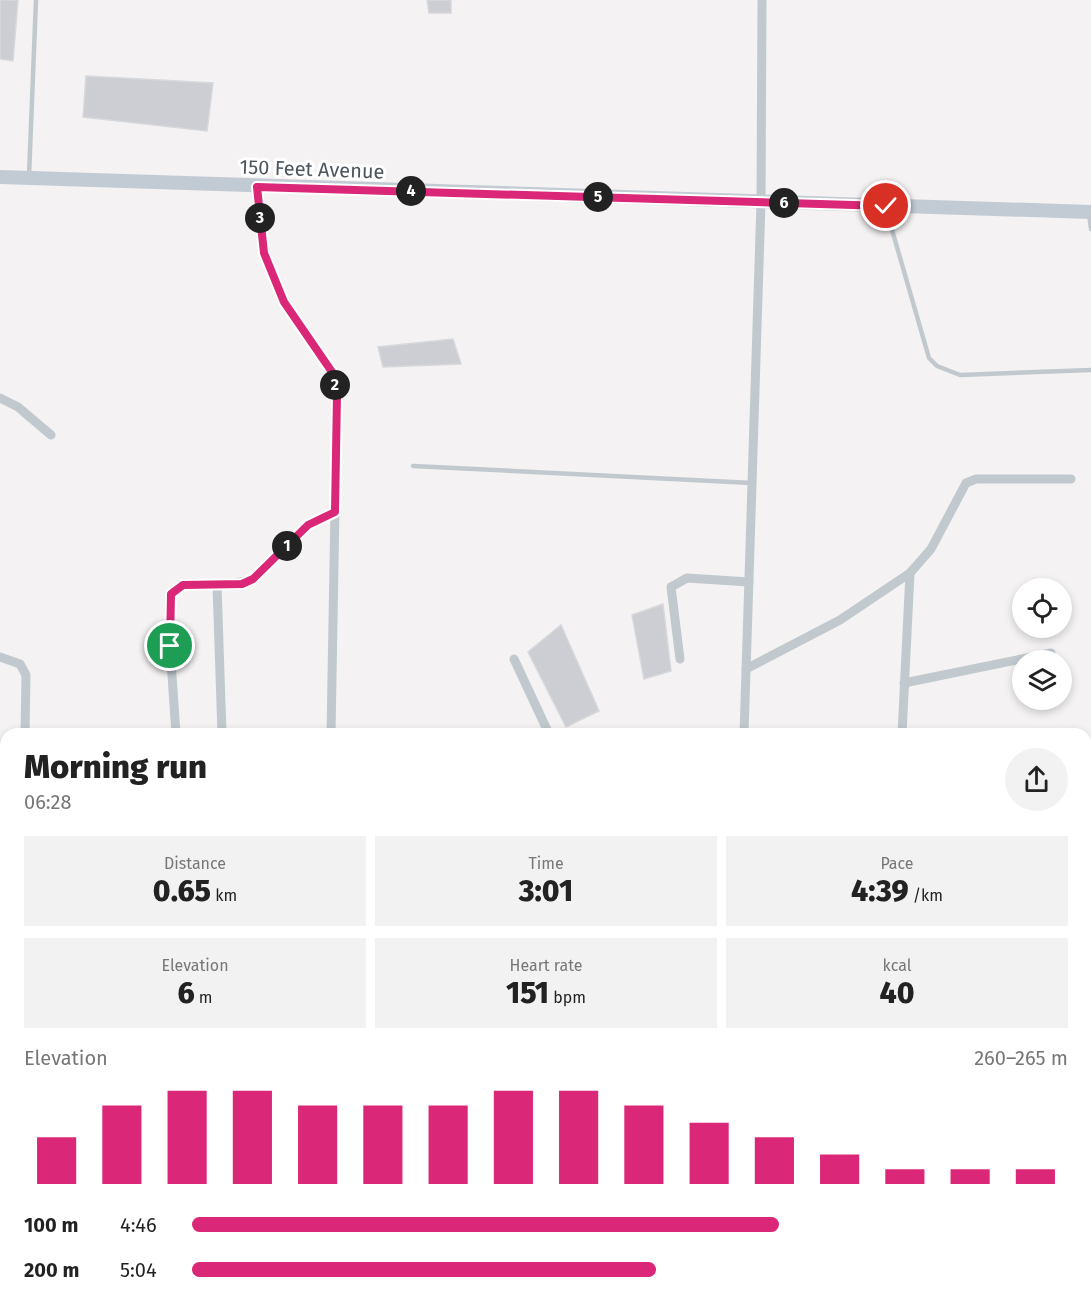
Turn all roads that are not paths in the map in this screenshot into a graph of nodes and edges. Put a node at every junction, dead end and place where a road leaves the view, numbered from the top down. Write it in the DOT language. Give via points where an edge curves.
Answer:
graph roads {
  1 [pos="36,0"];
  2 [pos="762,0"];
  3 [pos="0,177"];
  4 [pos="29,179"];
  5 [pos="257,187"];
  6 [pos="761,202"];
  7 [pos="886,206"];
  8 [pos="1090,212"];
  9 [pos="1091,229"];
  10 [pos="1091,370"];
  11 [pos="0,398"];
  12 [pos="51,435"];
  13 [pos="413,466"];
  14 [pos="1071,479"];
  15 [pos="752,483"];
  16 [pos="335,512"];
  17 [pos="910,573"];
  18 [pos="749,582"];
  19 [pos="217,585"];
  20 [pos="0,657"];
  21 [pos="514,659"];
  22 [pos="680,659"];
  23 [pos="1012,660"];
  24 [pos="746,669"];
  25 [pos="904,683"];
  26 [pos="25,728"];
  27 [pos="176,728"];
  28 [pos="222,728"];
  29 [pos="331,728"];
  30 [pos="546,728"];
  31 [pos="744,728"];
  32 [pos="902,728"];
  1 -- 4 [label="lane"];
  2 -- 6 [label="street"];
  3 -- 4 [label="street, 150 Feet Avenue"];
  4 -- 5 [label="street, 150 Feet Avenue"];
  5 -- 6 [label="street, 150 Feet Avenue"];
  5 -- 16 [label="street" via="264,253 280,292 332,372 337,395"];
  6 -- 7 [label="street, 150 Feet Avenue"];
  6 -- 15 [label="street"];
  7 -- 8 [label="street, 150 Feet Avenue"];
  7 -- 10 [label="lane" via="929,358 937,366 960,375"];
  8 -- 9 [label="lane"];
  11 -- 12 [label="street" via="18,407"];
  13 -- 15 [label="lane"];
  14 -- 17 [label="street" via="976,479 966,483 931,549"];
  15 -- 18 [label="street"];
  16 -- 19 [label="street" via="308,525 253,579 242,584"];
  16 -- 29 [label="street"];
  17 -- 24 [label="street" via="840,620"];
  17 -- 25 [label="street"];
  18 -- 22 [label="street" via="687,578 671,587"];
  18 -- 24 [label="street"];
  19 -- 27 [label="street" via="183,585 171,594"];
  19 -- 28 [label="street"];
  20 -- 26 [label="street" via="20,664 26,675"];
  21 -- 30 [label="street"];
  23 -- 25 [label="street"];
  24 -- 31 [label="street"];
  25 -- 32 [label="street"];
}
